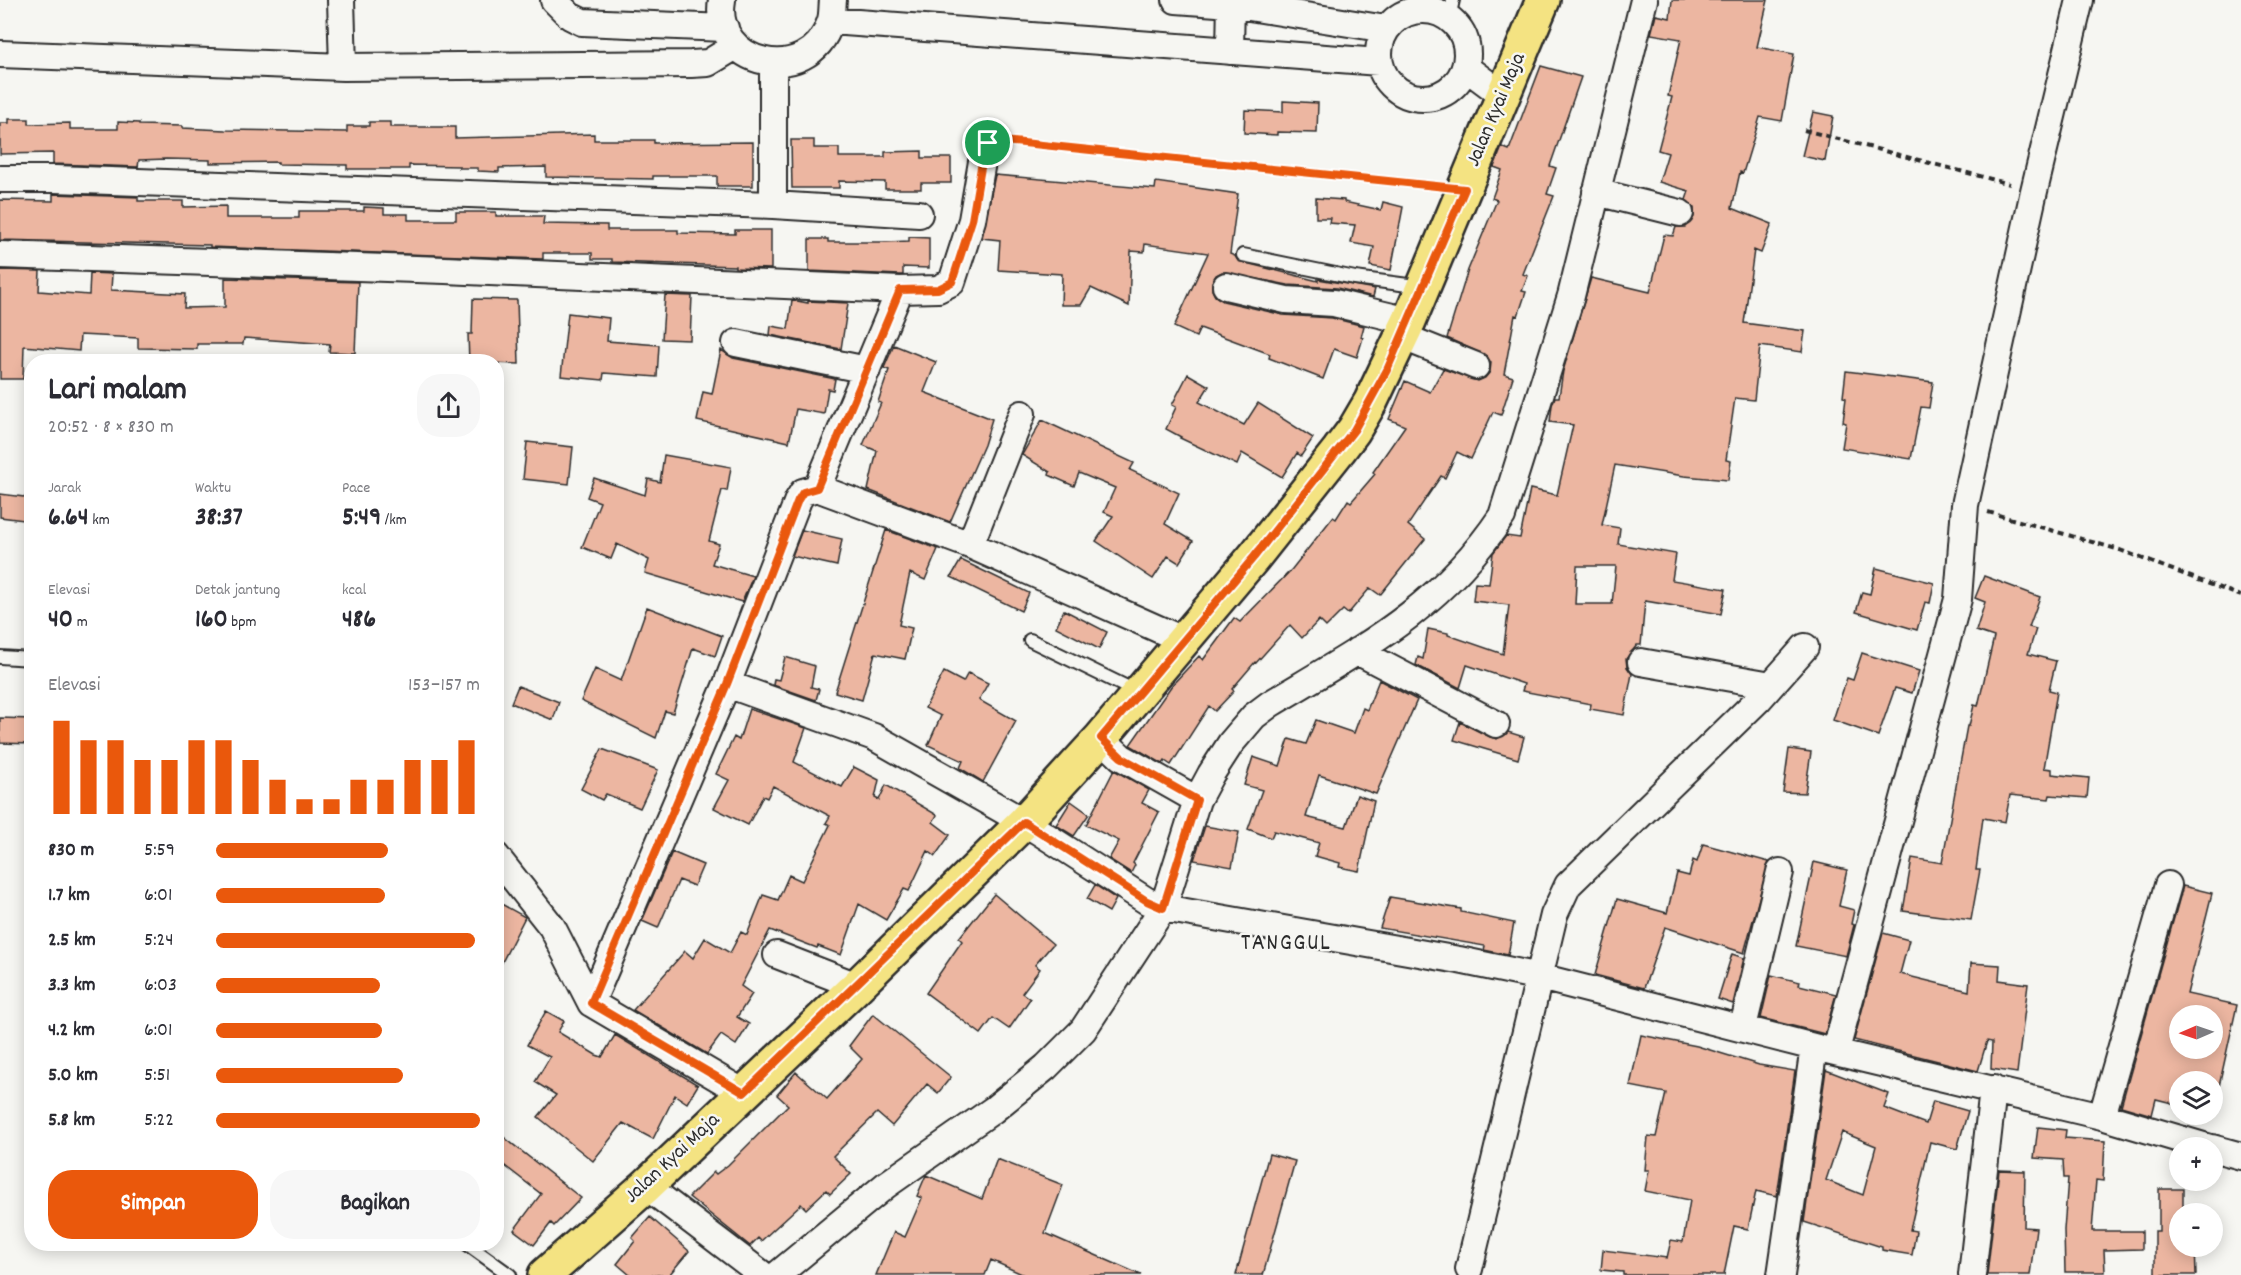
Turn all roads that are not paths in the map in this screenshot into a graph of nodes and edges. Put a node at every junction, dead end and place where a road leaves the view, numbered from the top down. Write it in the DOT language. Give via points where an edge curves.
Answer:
graph roads {
  1 [pos="341,0"];
  2 [pos="554,0"];
  3 [pos="722,0"];
  4 [pos="1176,0"];
  5 [pos="1543,0"];
  6 [pos="1644,0"];
  7 [pos="2080,0"];
  8 [pos="1231,2"];
  9 [pos="1451,9"];
  10 [pos="832,11"];
  11 [pos="1386,29"];
  12 [pos="731,37"];
  13 [pos="1230,51"];
  14 [pos="0,54"];
  15 [pos="1379,62"];
  16 [pos="773,63"];
  17 [pos="343,67"];
  18 [pos="1465,67"];
  19 [pos="1504,96"];
  20 [pos="984,150"];
  21 [pos="0,179"];
  22 [pos="1596,192"];
  23 [pos="773,205"];
  24 [pos="1680,213"];
  25 [pos="919,214"];
  26 [pos="0,255"];
  27 [pos="1243,255"];
  28 [pos="1226,286"];
  29 [pos="1424,288"];
  30 [pos="900,290"];
  31 [pos="1405,329"];
  32 [pos="736,343"];
  33 [pos="1476,366"];
  34 [pos="867,370"];
  35 [pos="1022,414"];
  36 [pos="817,488"];
  37 [pos="970,545"];
  38 [pos="1030,640"];
  39 [pos="1183,640"];
  40 [pos="1805,647"];
  41 [pos="1357,651"];
  42 [pos="0,657"];
  43 [pos="24,658"];
  44 [pos="1641,662"];
  45 [pos="727,684"];
  46 [pos="1771,686"];
  47 [pos="1138,692"];
  48 [pos="1496,724"];
  49 [pos="1101,738"];
  50 [pos="1185,794"];
  51 [pos="1024,822"];
  52 [pos="504,866"];
  53 [pos="1780,872"];
  54 [pos="2168,885"];
  55 [pos="1146,899"];
  56 [pos="777,955"];
  57 [pos="1540,977"];
  58 [pos="857,986"];
  59 [pos="591,1003"];
  60 [pos="1743,1027"];
  61 [pos="1825,1049"];
  62 [pos="1993,1089"];
  63 [pos="744,1093"];
  64 [pos="2102,1116"];
  65 [pos="2174,1137"];
  66 [pos="2223,1151"];
  67 [pos="2241,1156"];
  68 [pos="646,1186"];
  69 [pos="477,1251"];
  70 [pos="1468,1269"];
  71 [pos="759,1270"];
  72 [pos="510,1275"];
  73 [pos="544,1275"];
  74 [pos="1781,1275"];
  75 [pos="1972,1275"];
  1 -- 17 [label="street"];
  2 -- 12 [label="street" via="582,22"];
  3 -- 12 [label="street" via="720,8"];
  4 -- 8 [label="street"];
  5 -- 19 [label="main road, Jalan Kyai Maja"];
  6 -- 22 [label="street"];
  7 -- 61 [label="street" via="1965,505 1958,598"];
  8 -- 11 [label="street"];
  8 -- 13 [label="street"];
  9 -- 11 [label="street" via="1416,10 1399,16"];
  9 -- 18 [label="street" via="1465,40"];
  10 -- 13 [label="street"];
  10 -- 16 [label="street" via="823,39 810,53 793,61"];
  11 -- 15 [label="street"];
  12 -- 16 [label="street" via="753,58"];
  12 -- 17 [label="street" via="718,59 708,63"];
  13 -- 15 [label="street"];
  14 -- 17 [label="street"];
  15 -- 18 [label="street" via="1397,90 1412,98 1429,99 1458,82"];
  16 -- 23 [label="street"];
  18 -- 19 [label="street"];
  19 -- 29 [label="main road, Jalan Kyai Maja"];
  20 -- 30 [label="street" via="972,220 952,282 938,289"];
  21 -- 23 [label="street"];
  22 -- 24 [label="street"];
  22 -- 41 [label="street" via="1571,296 1502,516 1451,580 1424,605"];
  23 -- 25 [label="street"];
  26 -- 30 [label="street"];
  27 -- 29 [label="lane"];
  28 -- 31 [label="street" via="1286,300 1334,303"];
  29 -- 31 [label="main road, Jalan Kyai Maja"];
  30 -- 34 [label="street"];
  31 -- 33 [label="street"];
  31 -- 39 [label="main road, Jalan Kyai Maja" via="1354,430"];
  32 -- 34 [label="street"];
  34 -- 36 [label="street"];
  35 -- 37 [label="street"];
  36 -- 37 [label="street"];
  36 -- 45 [label="street" via="803,492 798,500"];
  37 -- 39 [label="street"];
  38 -- 47 [label="lane"];
  39 -- 47 [label="main road, Jalan Kyai Maja"];
  40 -- 46 [label="street"];
  41 -- 48 [label="street"];
  41 -- 50 [label="street" via="1254,716"];
  42 -- 43 [label="lane"];
  44 -- 46 [label="street"];
  45 -- 51 [label="street" via="874,737"];
  45 -- 59 [label="street"];
  46 -- 57 [label="street" via="1568,885 1554,915"];
  47 -- 49 [label="main road, Jalan Kyai Maja"];
  49 -- 50 [label="street" via="1121,757"];
  49 -- 51 [label="main road, Jalan Kyai Maja"];
  50 -- 55 [label="street"];
  51 -- 55 [label="street"];
  51 -- 58 [label="main road, Jalan Kyai Maja"];
  52 -- 59 [label="street" via="552,927"];
  53 -- 60 [label="street"];
  54 -- 64 [label="street"];
  55 -- 57 [label="street"];
  55 -- 71 [label="street" via="1083,1030 1047,1067 993,1110"];
  56 -- 58 [label="street"];
  57 -- 60 [label="street"];
  57 -- 70 [label="street"];
  58 -- 63 [label="main road, Jalan Kyai Maja"];
  59 -- 63 [label="street"];
  60 -- 61 [label="street"];
  61 -- 62 [label="street"];
  61 -- 74 [label="street"];
  62 -- 64 [label="street"];
  62 -- 75 [label="street"];
  63 -- 68 [label="main road, Jalan Kyai Maja"];
  64 -- 65 [label="street"];
  66 -- 67 [label="street"];
  68 -- 71 [label="street"];
  68 -- 73 [label="main road, Jalan Kyai Maja"];
  69 -- 72 [label="lane"];
}
